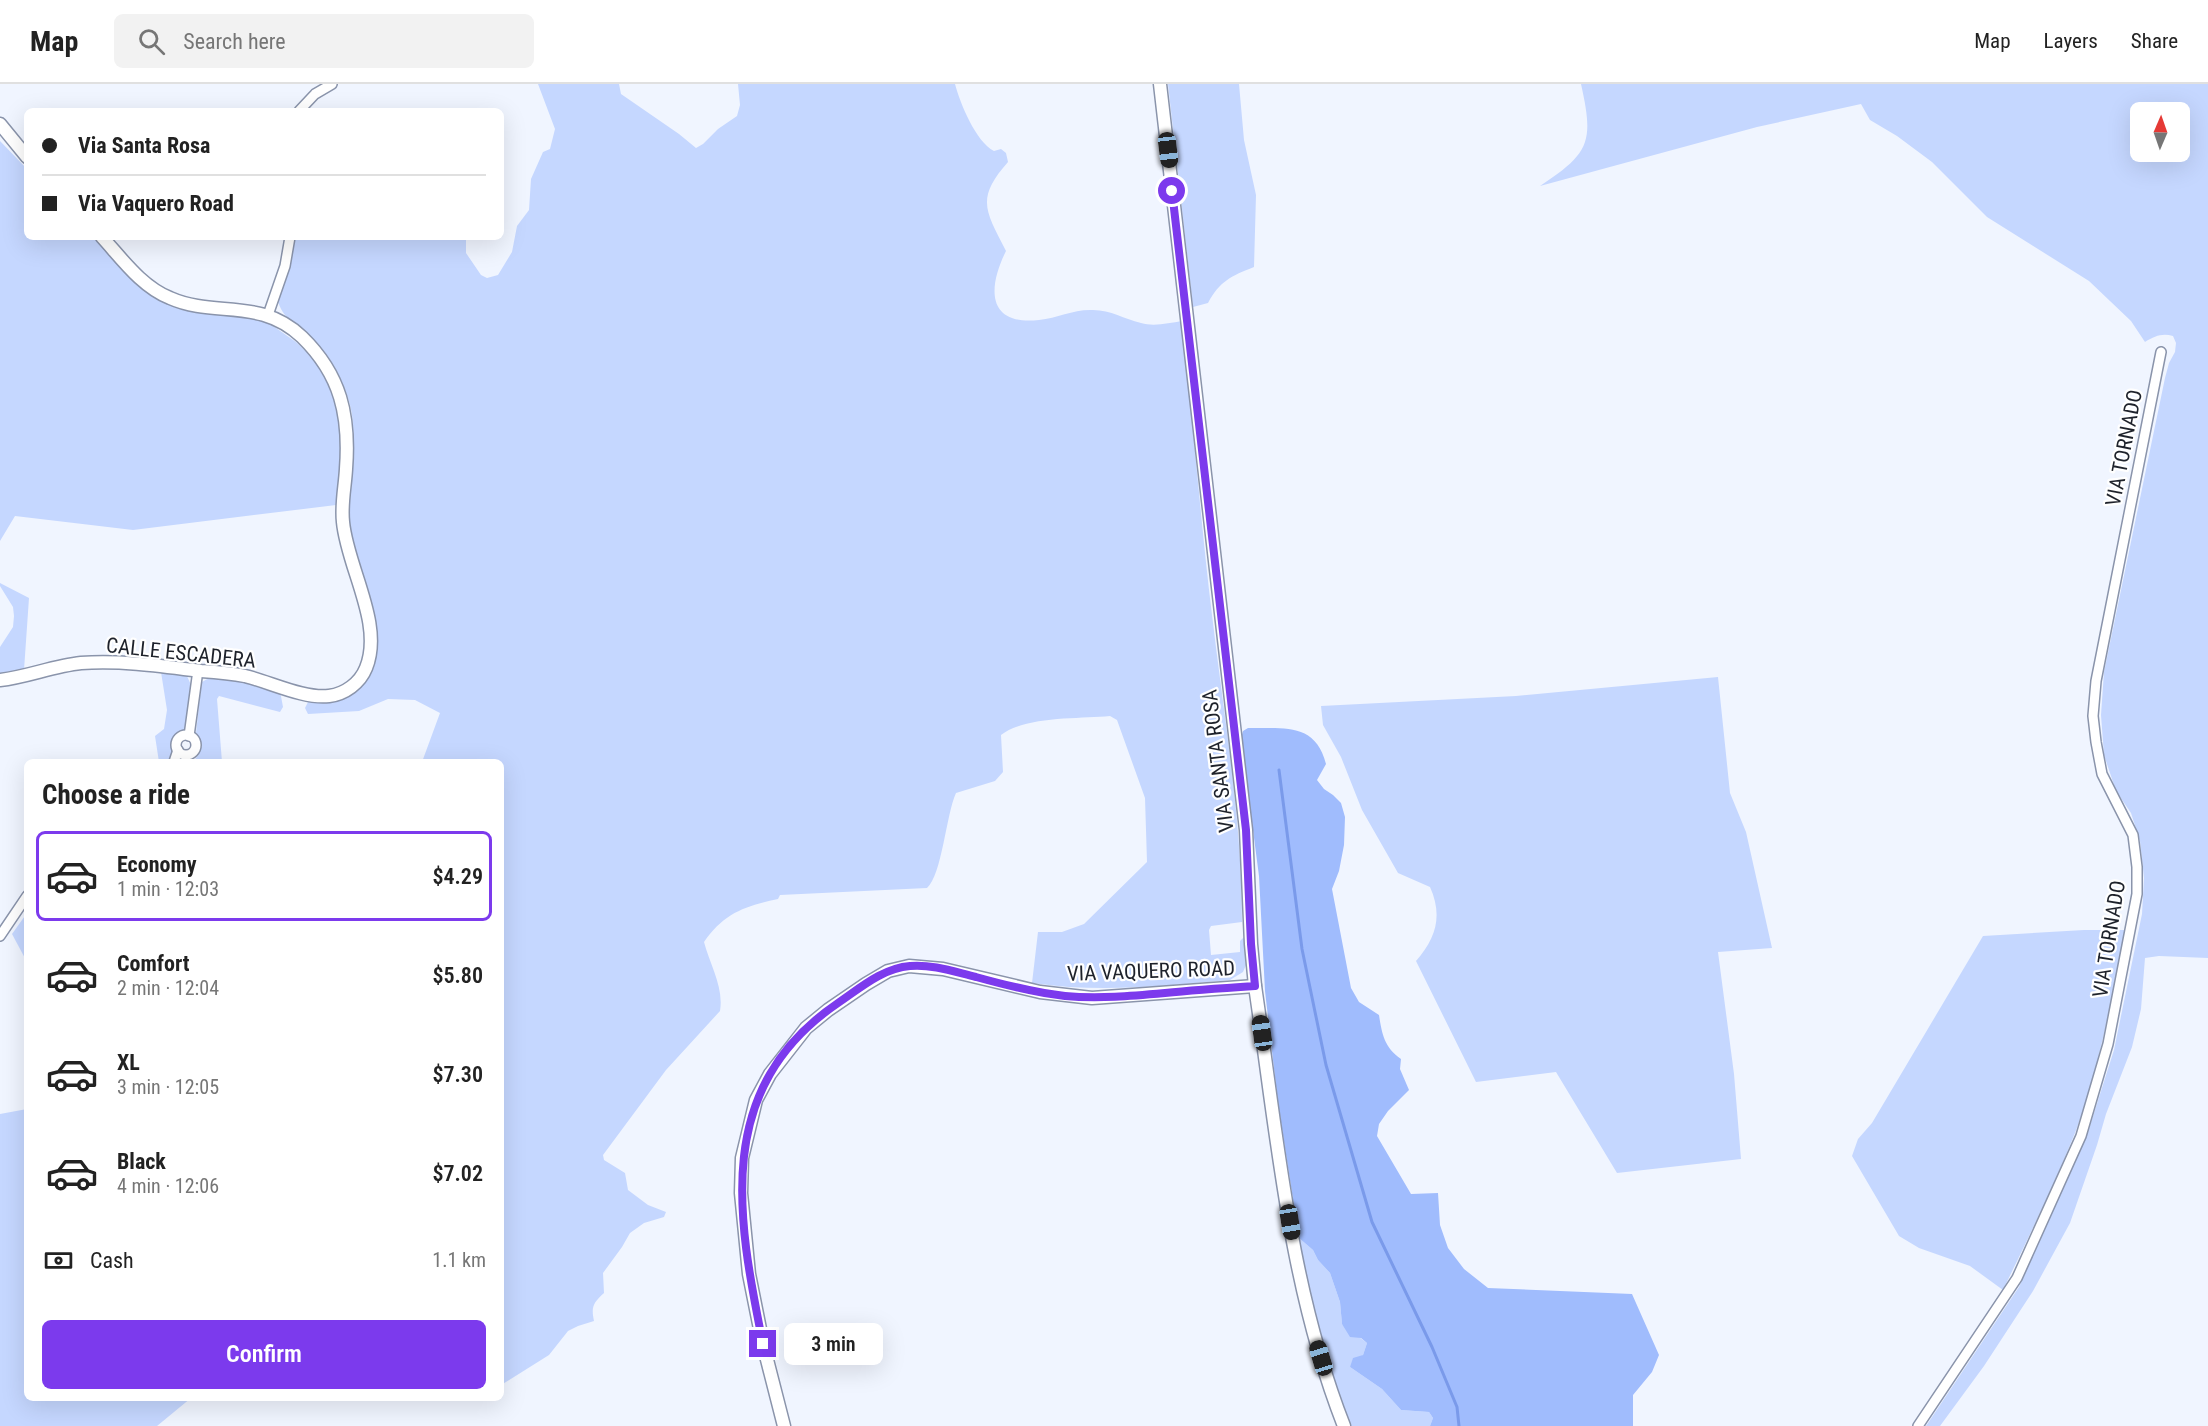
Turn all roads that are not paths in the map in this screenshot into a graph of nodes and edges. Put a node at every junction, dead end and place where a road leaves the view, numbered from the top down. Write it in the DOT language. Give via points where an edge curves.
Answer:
graph roads {
  1 [pos="332,84"];
  2 [pos="1160,84"];
  3 [pos="303,108"];
  4 [pos="0,124"];
  5 [pos="24,153"];
  6 [pos="105,240"];
  7 [pos="289,240"];
  8 [pos="268,315"];
  9 [pos="2161,352"];
  10 [pos="198,670"];
  11 [pos="0,680"];
  12 [pos="189,736"];
  13 [pos="178,750"];
  14 [pos="188,758"];
  15 [pos="175,759"];
  16 [pos="24,900"];
  17 [pos="0,936"];
  18 [pos="1255,986"];
  19 [pos="784,1426"];
  20 [pos="1344,1426"];
  21 [pos="1918,1426"];
  1 -- 3 [label="street" via="315,94"];
  2 -- 18 [label="street, VIA SANTA ROSA" via="1246,830"];
  4 -- 5 [label="street"];
  6 -- 8 [label="street" via="149,286 168,298"];
  7 -- 8 [label="street"];
  8 -- 10 [label="street, CALLE ESCADERA" via="300,335 315,351 327,365 342,398 348,442 343,522 351,564 364,599 370,634 369,660 355,684 342,693 327,696 244,676"];
  9 -- 21 [label="street, VIA TORNADO" via="2096,681 2093,716 2102,774 2133,835 2137,867 2137,894 2111,1033 2081,1136 2017,1278"];
  10 -- 11 [label="street, CALLE ESCADERA" via="87,663"];
  10 -- 12 [label="street"];
  12 -- 13 [label="street" via="178,740"];
  12 -- 14 [label="street" via="196,745"];
  13 -- 14 [label="street"];
  13 -- 15 [label="street"];
  16 -- 17 [label="street"];
  18 -- 19 [label="street, VIA VAQUERO ROAD" via="1092,998 1040,992 943,969 909,966 888,971 866,984 806,1028 770,1074 756,1100 742,1158 741,1193 749,1274"];
  18 -- 20 [label="street, VIA SANTA ROSA" via="1296,1260 1314,1336"];
}
